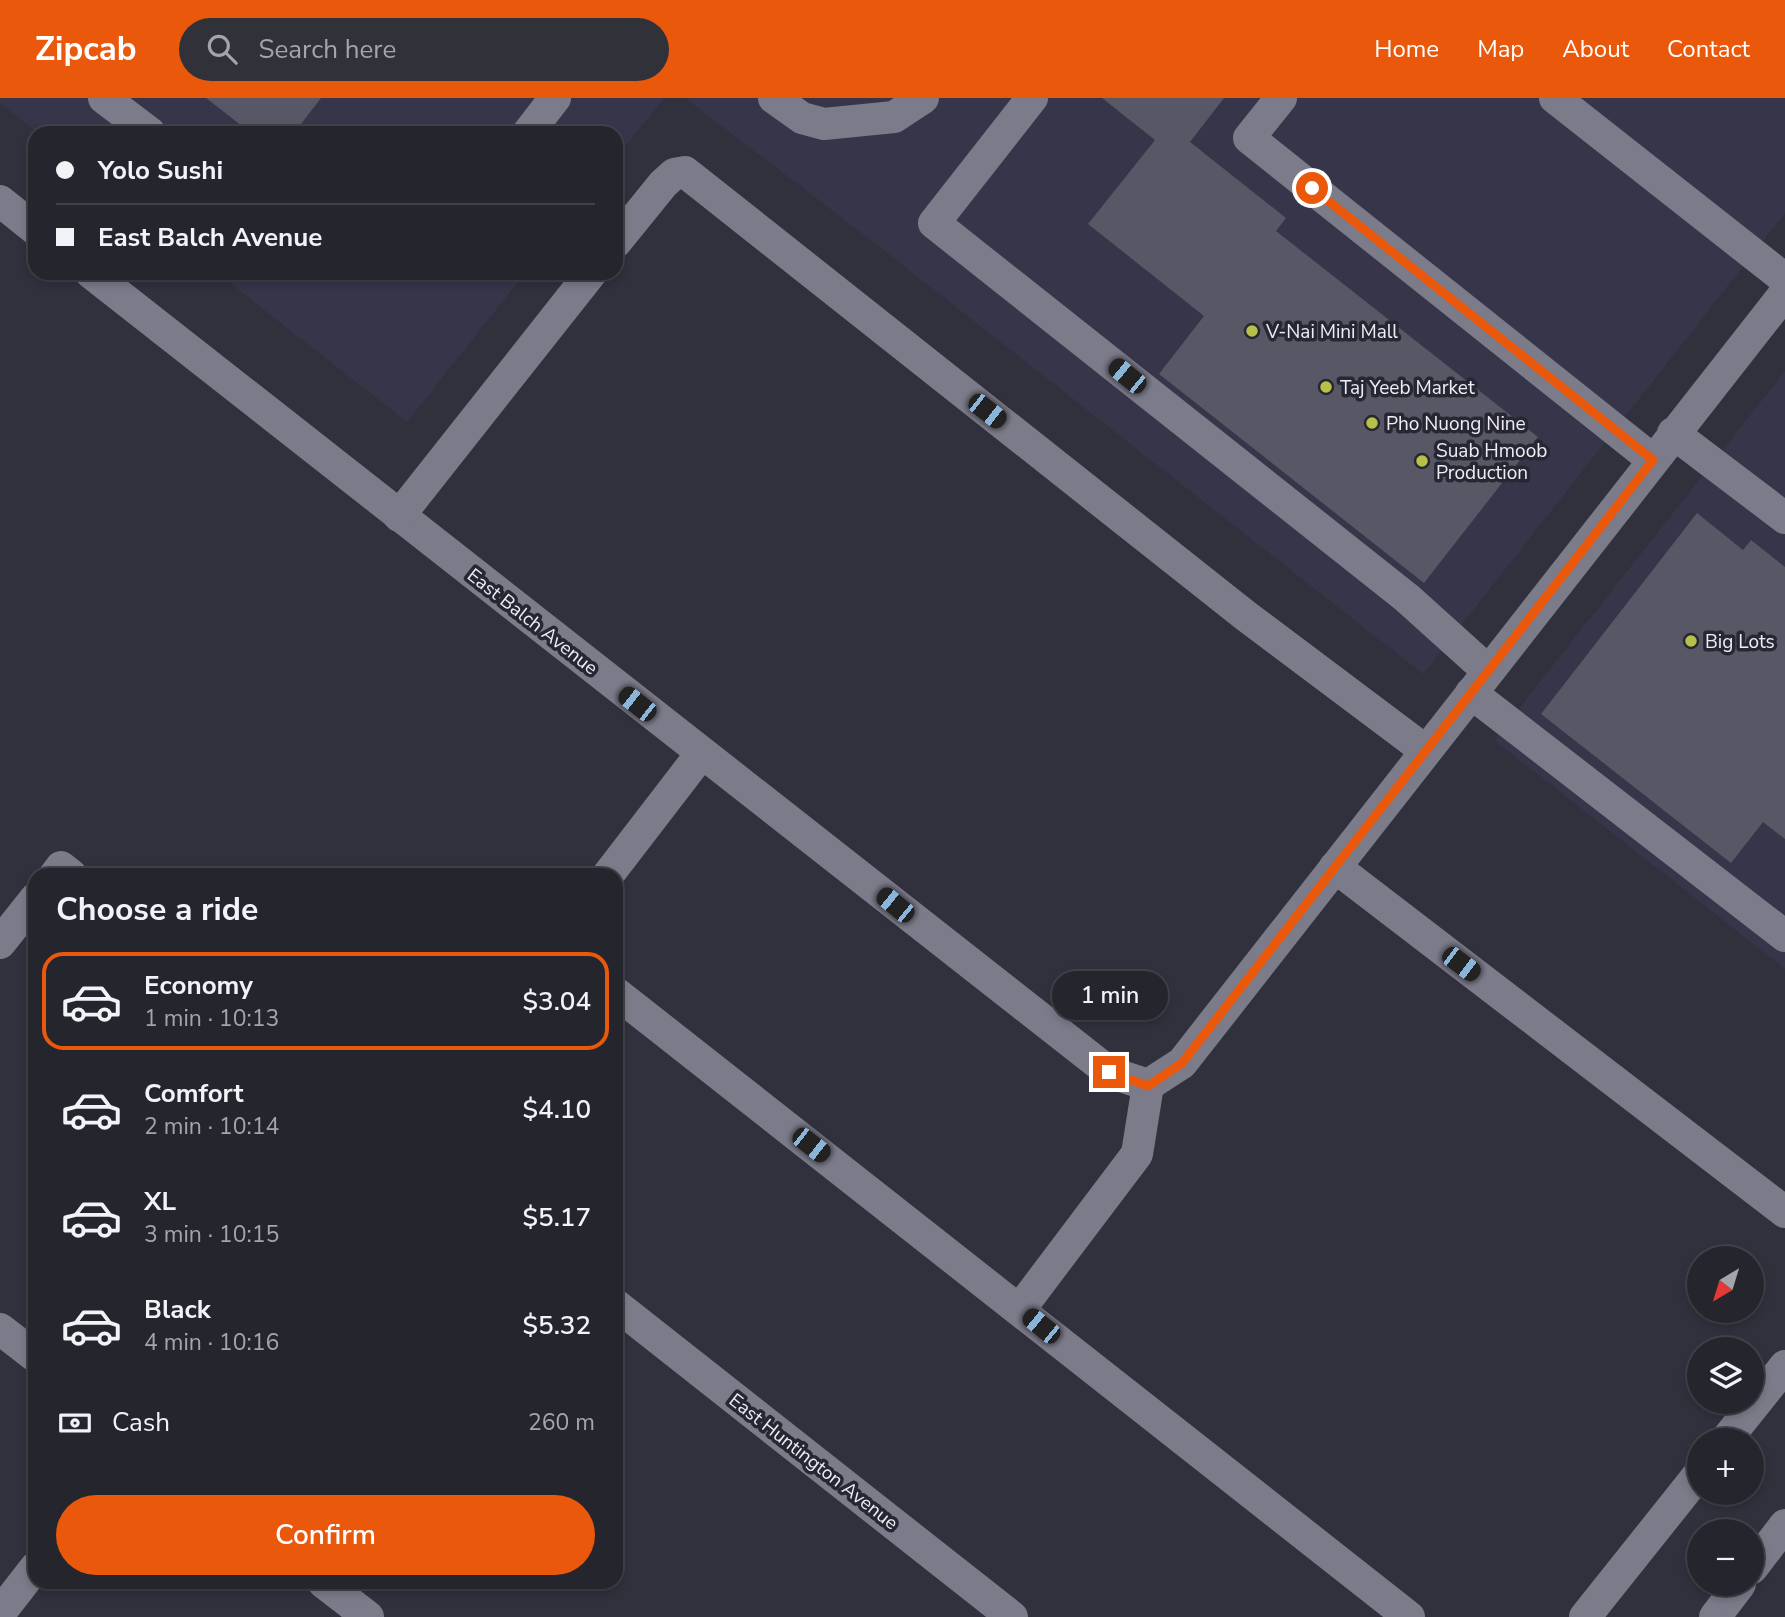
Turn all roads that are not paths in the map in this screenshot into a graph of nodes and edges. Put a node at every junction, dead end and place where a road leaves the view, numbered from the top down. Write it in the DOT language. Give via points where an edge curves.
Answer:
graph roads {
  1 [pos="104,98"];
  2 [pos="555,98"];
  3 [pos="774,98"];
  4 [pos="923,98"];
  5 [pos="1032,98"];
  6 [pos="1281,98"];
  7 [pos="1555,98"];
  8 [pos="141,126"];
  9 [pos="533,126"];
  10 [pos="0,201"];
  11 [pos="28,223"];
  12 [pos="623,233"];
  13 [pos="1785,279"];
  14 [pos="100,280"];
  15 [pos="586,280"];
  16 [pos="1785,293"];
  17 [pos="1673,433"];
  18 [pos="1653,460"];
  19 [pos="399,516"];
  20 [pos="1785,518"];
  21 [pos="1480,682"];
  22 [pos="1426,751"];
  23 [pos="701,754"];
  24 [pos="1335,867"];
  25 [pos="613,868"];
  26 [pos="28,909"];
  27 [pos="1785,936"];
  28 [pos="0,943"];
  29 [pos="623,997"];
  30 [pos="1148,1086"];
  31 [pos="1785,1212"];
  32 [pos="1020,1309"];
  33 [pos="623,1311"];
  34 [pos="0,1329"];
  35 [pos="28,1351"];
  36 [pos="1785,1366"];
  37 [pos="1736,1428"];
  38 [pos="1687,1489"];
  39 [pos="1785,1525"];
  40 [pos="1764,1552"];
  41 [pos="28,1577"];
  42 [pos="332,1589"];
  43 [pos="1731,1596"];
  44 [pos="0,1613"];
  45 [pos="368,1617"];
  46 [pos="1012,1617"];
  47 [pos="1409,1617"];
  48 [pos="1585,1617"];
  49 [pos="1714,1617"];
  1 -- 8 [label="street"];
  2 -- 9 [label="street"];
  3 -- 4 [label="street" via="802,118 824,124 894,117"];
  5 -- 21 [label="street" via="934,223 1407,598"];
  6 -- 18 [label="street" via="1249,138"];
  7 -- 13 [label="street"];
  10 -- 11 [label="street"];
  12 -- 22 [label="street" via="663,184 674,174 685,172 1246,615"];
  14 -- 19 [label="street, East Balch Avenue"];
  15 -- 19 [label="street"];
  16 -- 17 [label="street"];
  17 -- 18 [label="street"];
  17 -- 20 [label="street"];
  18 -- 21 [label="street"];
  19 -- 23 [label="street, East Balch Avenue"];
  21 -- 22 [label="street"];
  21 -- 27 [label="street"];
  22 -- 24 [label="street"];
  23 -- 25 [label="street"];
  23 -- 30 [label="street, East Balch Avenue" via="1109,1072"];
  24 -- 30 [label="street" via="1182,1063"];
  24 -- 31 [label="street"];
  26 -- 28 [label="street"];
  29 -- 32 [label="street"];
  30 -- 32 [label="street" via="1137,1154"];
  32 -- 47 [label="street"];
  33 -- 46 [label="street, East Huntington Avenue"];
  34 -- 35 [label="street"];
  36 -- 37 [label="street"];
  38 -- 48 [label="street"];
  39 -- 40 [label="street"];
  41 -- 44 [label="street"];
  42 -- 45 [label="street"];
  43 -- 49 [label="street"];
}
